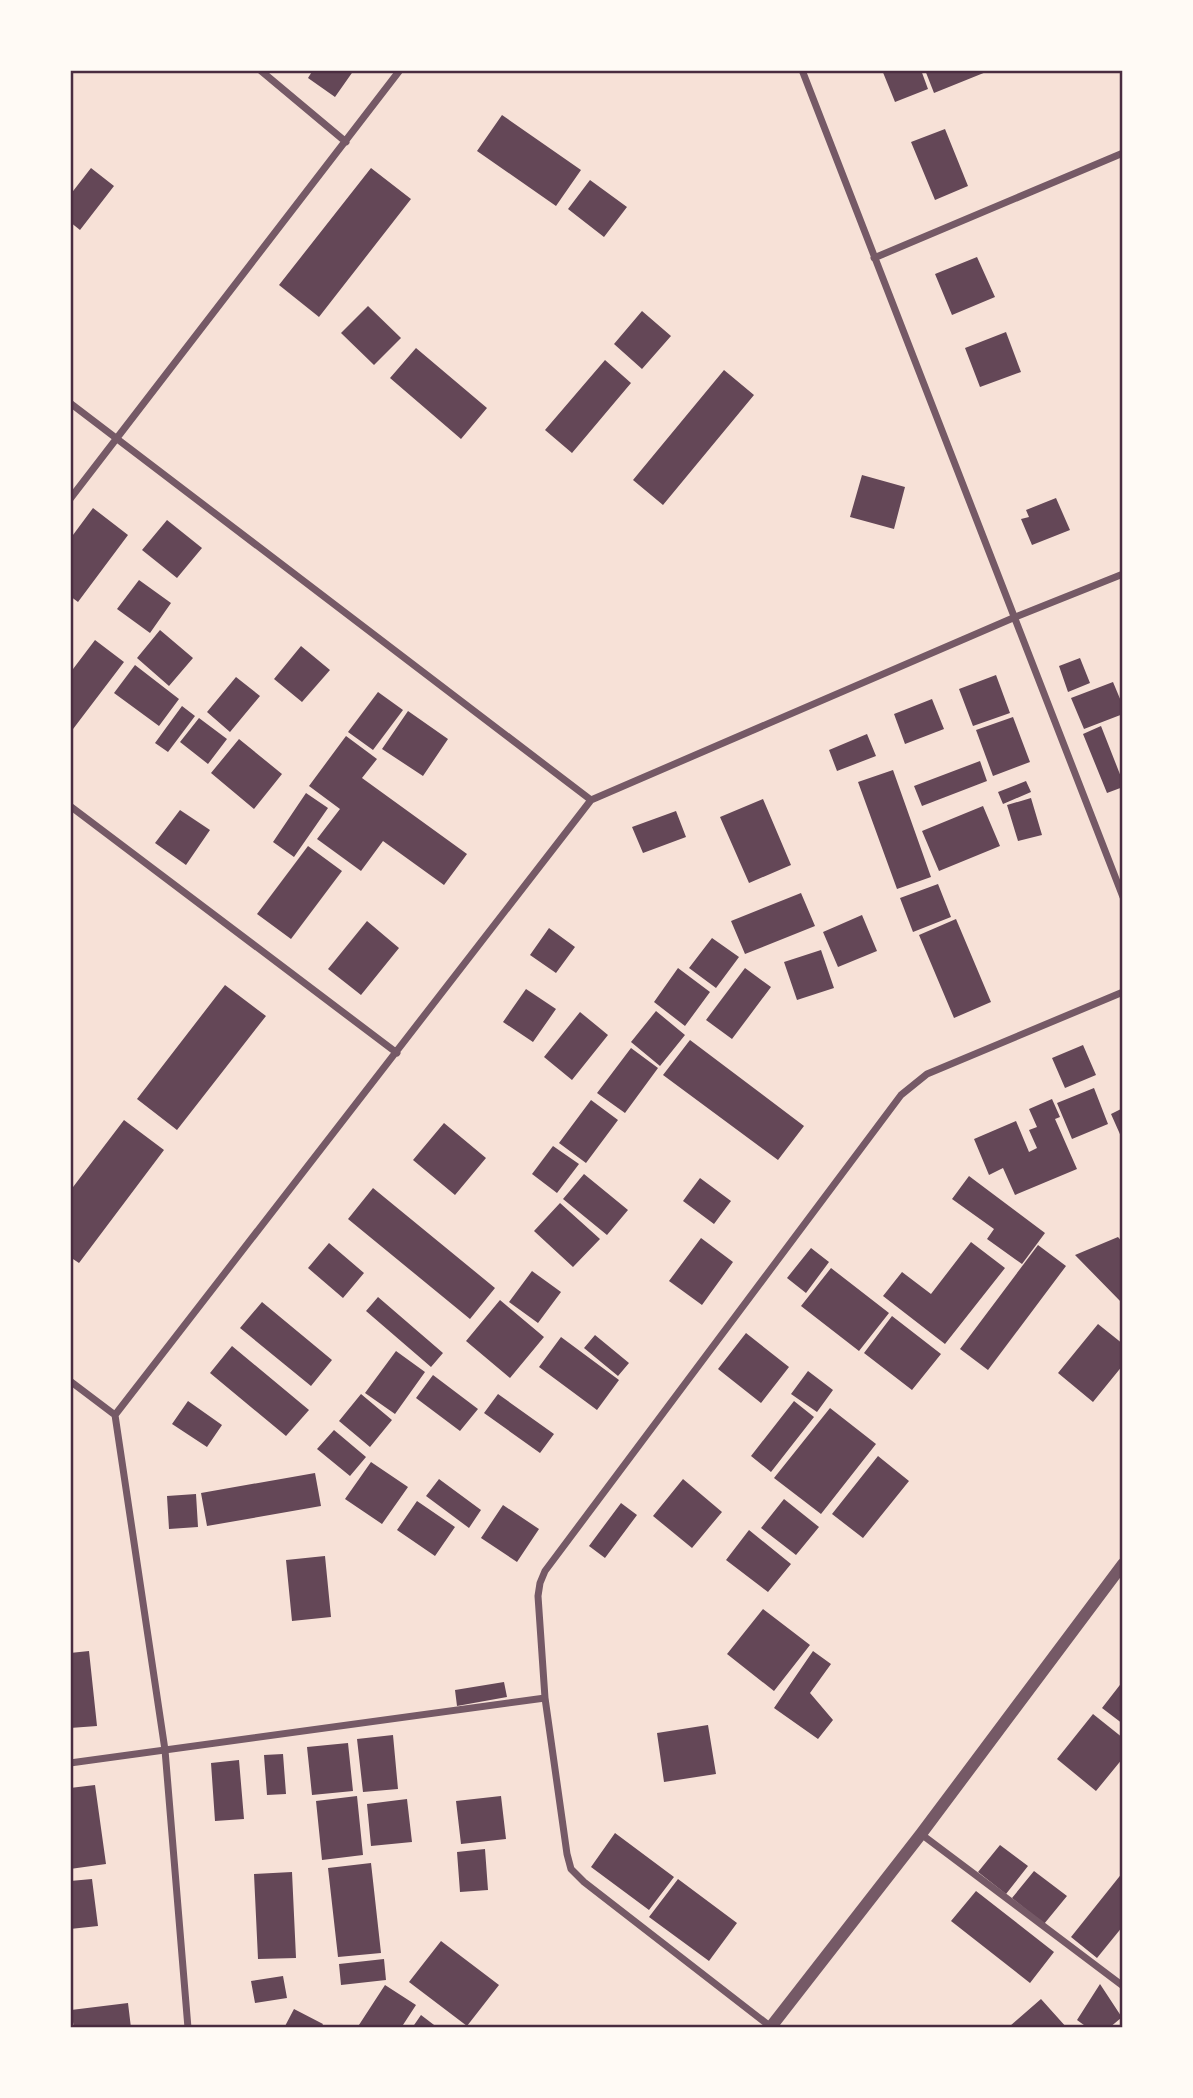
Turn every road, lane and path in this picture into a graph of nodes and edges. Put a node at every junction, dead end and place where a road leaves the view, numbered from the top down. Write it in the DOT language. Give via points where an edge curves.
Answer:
graph roads {
  1 [pos="260,70"];
  2 [pos="400,70"];
  3 [pos="802,70"];
  4 [pos="345,142"];
  5 [pos="1123,153"];
  6 [pos="874,258"];
  7 [pos="70,404"];
  8 [pos="116,438"];
  9 [pos="70,499"];
  10 [pos="1123,574"];
  11 [pos="1013,618"];
  12 [pos="592,800"];
  13 [pos="70,806"];
  14 [pos="1123,897"];
  15 [pos="1123,992"];
  16 [pos="397,1053"];
  17 [pos="70,1381"];
  18 [pos="115,1415"];
  19 [pos="1123,1564"];
  20 [pos="545,1698"];
  21 [pos="165,1750"];
  22 [pos="70,1763"];
  23 [pos="921,1834"];
  24 [pos="1123,1986"];
  25 [pos="188,2028"];
  26 [pos="771,2028"];
  1 -- 4 [label="street"];
  2 -- 4 [label="street"];
  3 -- 6 [label="street"];
  4 -- 8 [label="street"];
  5 -- 6 [label="street"];
  6 -- 11 [label="street"];
  7 -- 8 [label="street"];
  8 -- 9 [label="street"];
  8 -- 12 [label="street"];
  10 -- 11 [label="street"];
  11 -- 12 [label="street"];
  11 -- 14 [label="street"];
  12 -- 16 [label="street"];
  13 -- 16 [label="street"];
  15 -- 20 [label="street" via="927,1074 901,1095 545,1572 538,1596"];
  16 -- 18 [label="street"];
  17 -- 18 [label="street"];
  18 -- 21 [label="street"];
  19 -- 23 [label="street"];
  20 -- 21 [label="street"];
  20 -- 26 [label="street" via="572,1869"];
  21 -- 22 [label="street"];
  21 -- 25 [label="street"];
  23 -- 24 [label="street"];
  23 -- 26 [label="street"];
}
